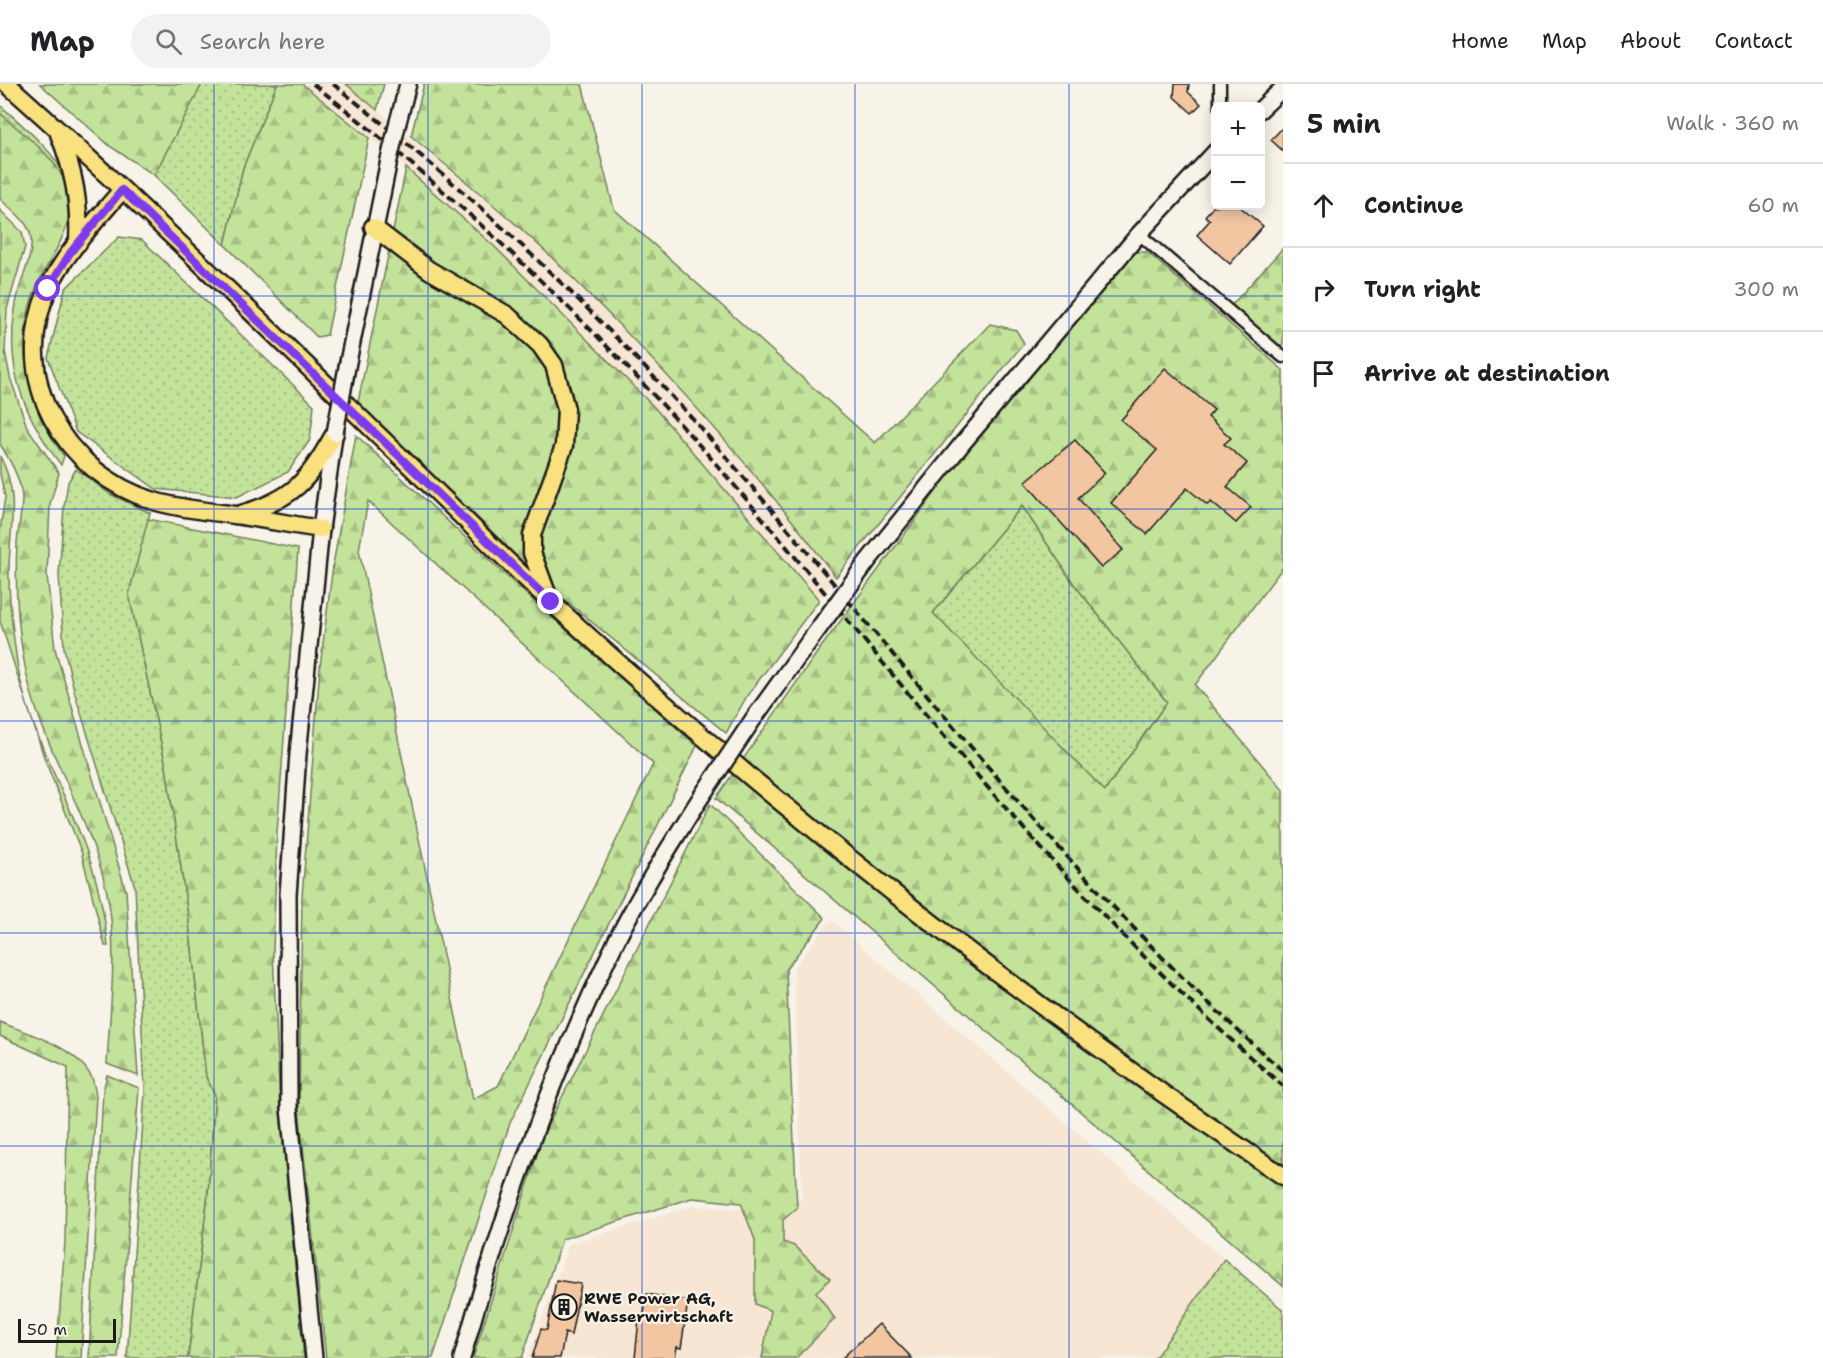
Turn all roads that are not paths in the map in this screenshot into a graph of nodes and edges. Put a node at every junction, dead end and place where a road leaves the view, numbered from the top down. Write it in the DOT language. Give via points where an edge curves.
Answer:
graph roads {
  1 [pos="7,84"];
  2 [pos="408,84"];
  3 [pos="1220,84"];
  4 [pos="1283,88"];
  5 [pos="1220,102"];
  6 [pos="1265,105"];
  7 [pos="56,128"];
  8 [pos="1211,155"];
  9 [pos="122,190"];
  10 [pos="374,227"];
  11 [pos="1139,234"];
  12 [pos="78,243"];
  13 [pos="1283,357"];
  14 [pos="335,434"];
  15 [pos="237,515"];
  16 [pos="321,529"];
  17 [pos="551,602"];
  18 [pos="1283,1176"];
  19 [pos="314,1358"];
  20 [pos="462,1358"];
  1 -- 7 [label="main road"];
  2 -- 10 [label="street, bridge"];
  3 -- 5 [label="street"];
  4 -- 6 [label="street"];
  7 -- 9 [label="main road"];
  7 -- 12 [label="main road" via="74,175"];
  8 -- 11 [label="street"];
  9 -- 12 [label="main road"];
  9 -- 17 [label="main road"];
  10 -- 14 [label="street, bridge"];
  10 -- 17 [label="main road" via="429,270 507,315 540,345 554,365 566,409 564,446 532,535 532,553"];
  11 -- 13 [label="street"];
  11 -- 20 [label="street, bridge" via="867,562 754,718 655,870 605,964 536,1130"];
  12 -- 15 [label="main road" via="48,289 37,332 38,378 52,422 80,458 111,483 153,501"];
  14 -- 15 [label="main road" via="314,471 302,483 283,498"];
  14 -- 16 [label="street"];
  15 -- 16 [label="main road"];
  16 -- 19 [label="street" via="288,895 289,1108"];
  17 -- 18 [label="main road" via="746,774 932,925 1103,1052"];
}
